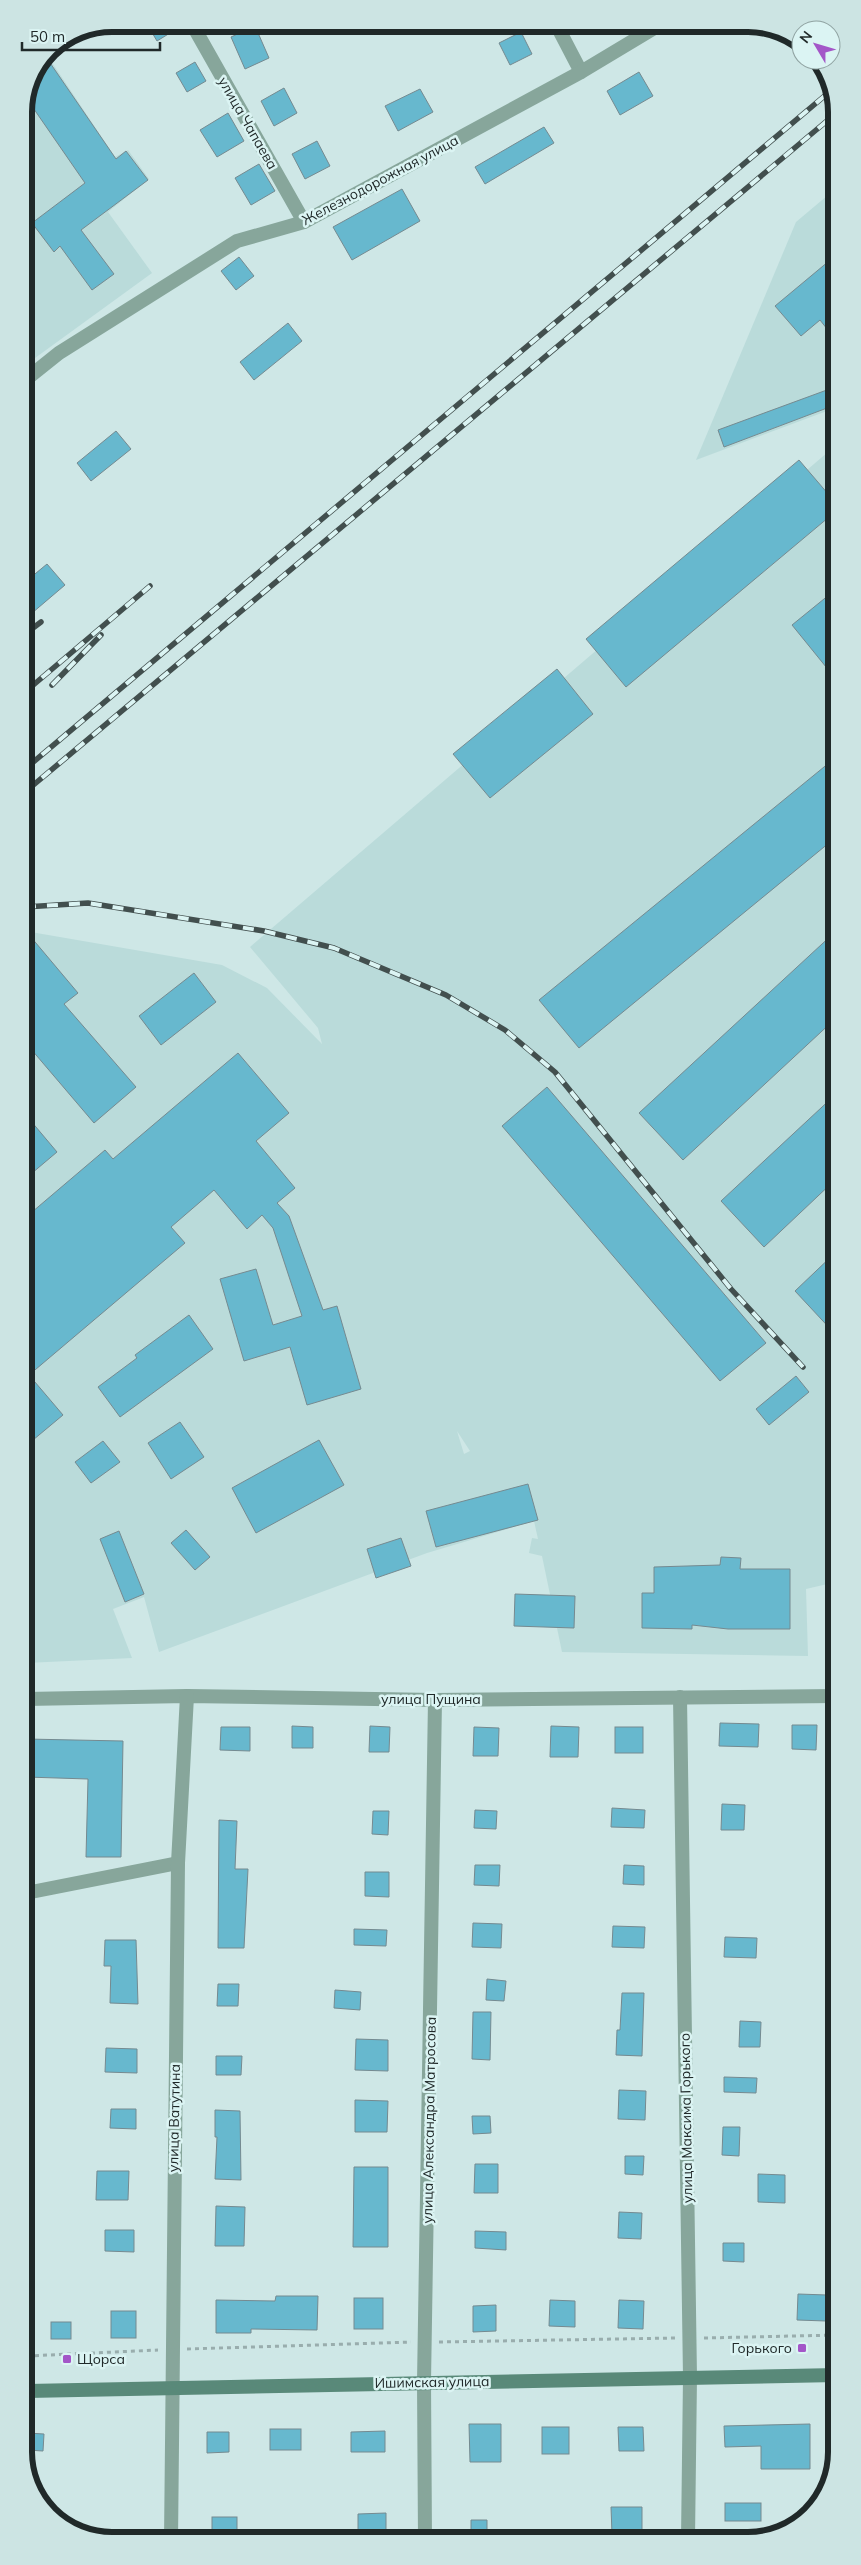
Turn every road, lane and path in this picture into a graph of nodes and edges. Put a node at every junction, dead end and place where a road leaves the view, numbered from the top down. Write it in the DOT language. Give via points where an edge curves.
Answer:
graph roads {
  1 [pos="197,33"];
  2 [pos="561,33"];
  3 [pos="646,33"];
  4 [pos="581,72"];
  5 [pos="304,222"];
  6 [pos="33,374"];
  7 [pos="187,1696"];
  8 [pos="828,1696"];
  9 [pos="680,1697"];
  10 [pos="33,1699"];
  11 [pos="435,1700"];
  12 [pos="178,1863"];
  13 [pos="33,1892"];
  14 [pos="828,2336"];
  15 [pos="689,2338"];
  16 [pos="425,2342"];
  17 [pos="172,2350"];
  18 [pos="33,2356"];
  19 [pos="828,2375"];
  20 [pos="690,2377"];
  21 [pos="424,2382"];
  22 [pos="171,2388"];
  23 [pos="33,2391"];
  24 [pos="171,2532"];
  25 [pos="425,2532"];
  26 [pos="688,2532"];
  1 -- 5 [label="street, улица Чапаева"];
  2 -- 4 [label="street"];
  3 -- 4 [label="street, Железнодорожная улица"];
  4 -- 5 [label="street, Железнодорожная улица"];
  5 -- 6 [label="street, Железнодорожная улица" via="237,241 59,353"];
  7 -- 10 [label="street, улица Пущина"];
  7 -- 11 [label="street, улица Пущина"];
  7 -- 12 [label="street, улица Ватутина"];
  8 -- 9 [label="street, улица Пущина"];
  9 -- 11 [label="street, улица Пущина"];
  9 -- 15 [label="street, улица Максима Горького"];
  11 -- 16 [label="street, улица Александра Матросова"];
  12 -- 13 [label="street"];
  12 -- 17 [label="street, улица Ватутина"];
  14 -- 15 [label="path"];
  15 -- 16 [label="path"];
  15 -- 20 [label="street, улица Максима Горького"];
  16 -- 17 [label="path"];
  16 -- 21 [label="street, улица Александра Матросова"];
  17 -- 18 [label="path"];
  17 -- 22 [label="street, улица Ватутина"];
  19 -- 20 [label="main road, Ишимская улица"];
  20 -- 21 [label="main road, Ишимская улица"];
  20 -- 26 [label="street, улица Максима Горького"];
  21 -- 22 [label="main road, Ишимская улица"];
  21 -- 25 [label="street, улица Александра Матросова"];
  22 -- 23 [label="main road, Ишимская улица"];
  22 -- 24 [label="street, улица Ватутина"];
}
